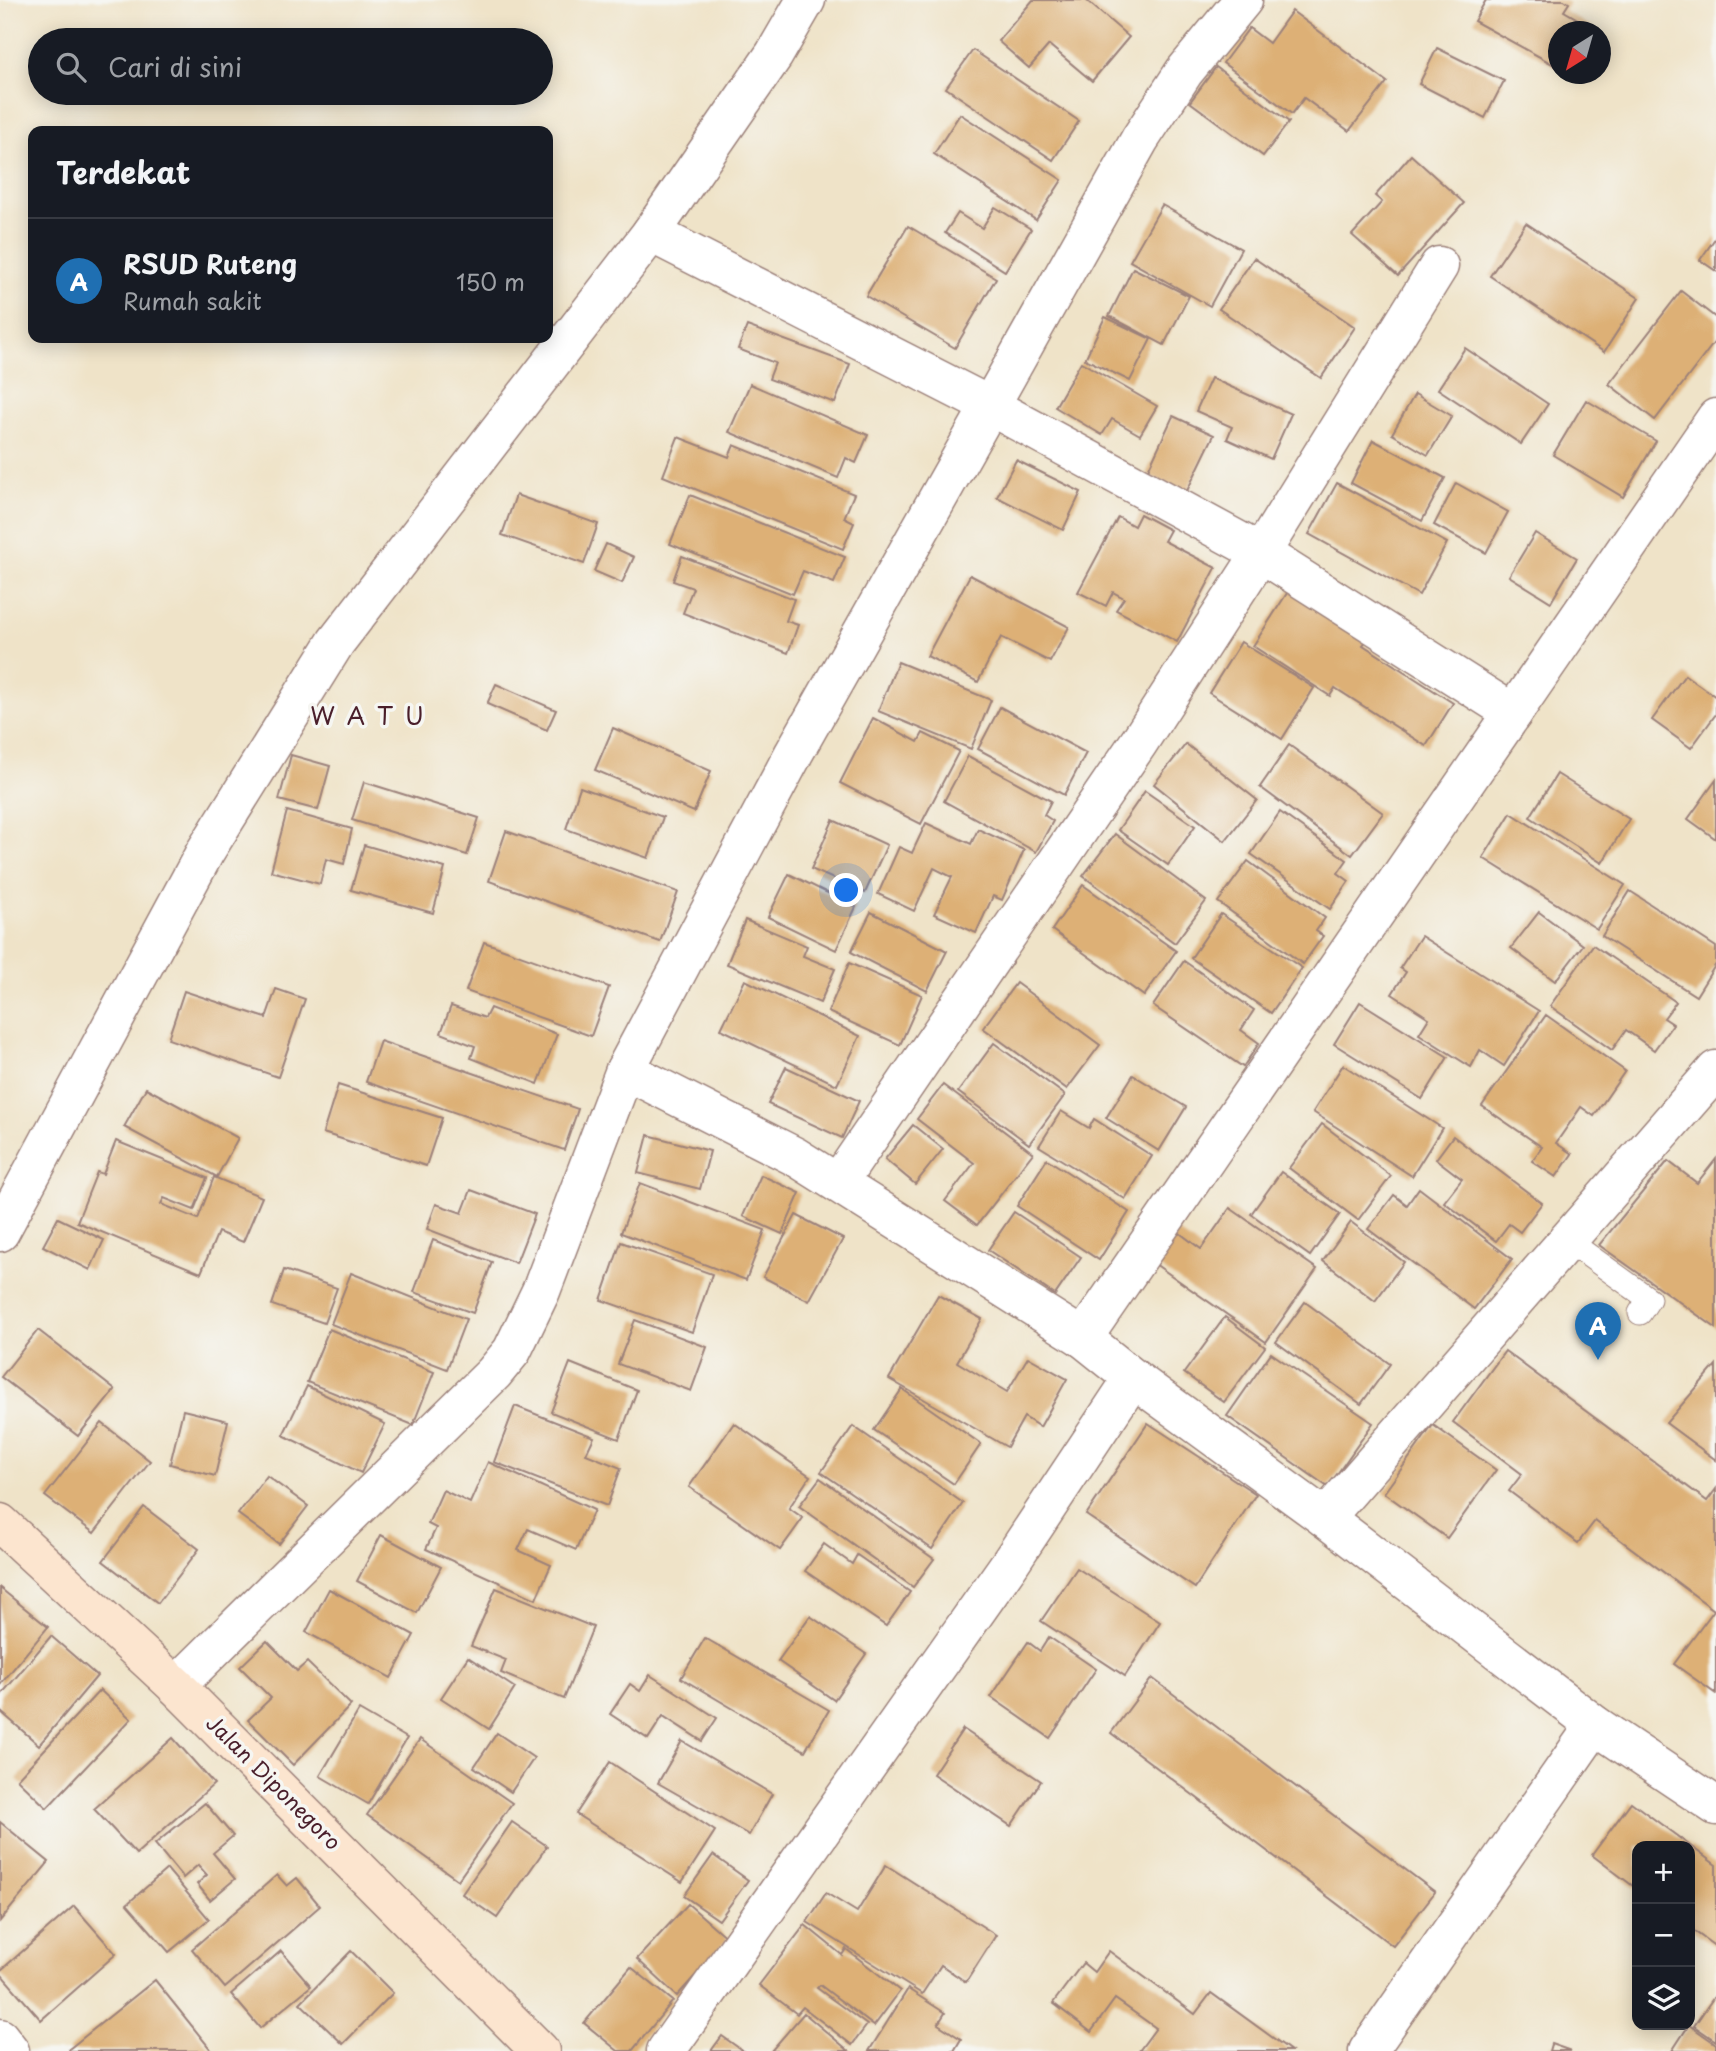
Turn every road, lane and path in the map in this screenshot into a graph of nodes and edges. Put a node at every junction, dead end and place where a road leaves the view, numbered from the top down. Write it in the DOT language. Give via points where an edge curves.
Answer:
graph roads {
  1 [pos="806,0"];
  2 [pos="1243,0"];
  3 [pos="651,233"];
  4 [pos="1439,266"];
  5 [pos="990,407"];
  6 [pos="1716,418"];
  7 [pos="1261,553"];
  8 [pos="1513,713"];
  9 [pos="625,1070"];
  10 [pos="1716,1070"];
  11 [pos="838,1183"];
  12 [pos="0,1232"];
  13 [pos="1567,1240"];
  14 [pos="1640,1313"];
  15 [pos="1083,1338"];
  16 [pos="1133,1378"];
  17 [pos="1325,1518"];
  18 [pos="0,1523"];
  19 [pos="176,1686"];
  20 [pos="1595,1725"];
  21 [pos="1716,1806"];
  22 [pos="0,2038"];
  23 [pos="10,2051"];
  24 [pos="540,2051"];
  25 [pos="666,2051"];
  26 [pos="1368,2051"];
  1 -- 3 [label="street" via="774,55"];
  2 -- 5 [label="street" via="1184,72 1139,139"];
  3 -- 5 [label="street"];
  3 -- 12 [label="street" via="336,642 205,852"];
  4 -- 7 [label="street"];
  5 -- 7 [label="street"];
  5 -- 9 [label="street" via="794,752"];
  6 -- 8 [label="street"];
  7 -- 8 [label="street"];
  7 -- 11 [label="street" via="1139,742"];
  8 -- 15 [label="street"];
  9 -- 11 [label="street"];
  9 -- 19 [label="street" via="541,1291 512,1351"];
  10 -- 13 [label="street"];
  11 -- 15 [label="street"];
  13 -- 14 [label="lane" via="1649,1299"];
  13 -- 17 [label="street"];
  15 -- 16 [label="street"];
  16 -- 17 [label="street"];
  16 -- 25 [label="street" via="1010,1563"];
  17 -- 20 [label="street"];
  18 -- 19 [label="street, Jalan Diponegoro"];
  19 -- 24 [label="street, Jalan Diponegoro"];
  20 -- 21 [label="street"];
  20 -- 26 [label="street"];
  22 -- 23 [label="street"];
}
